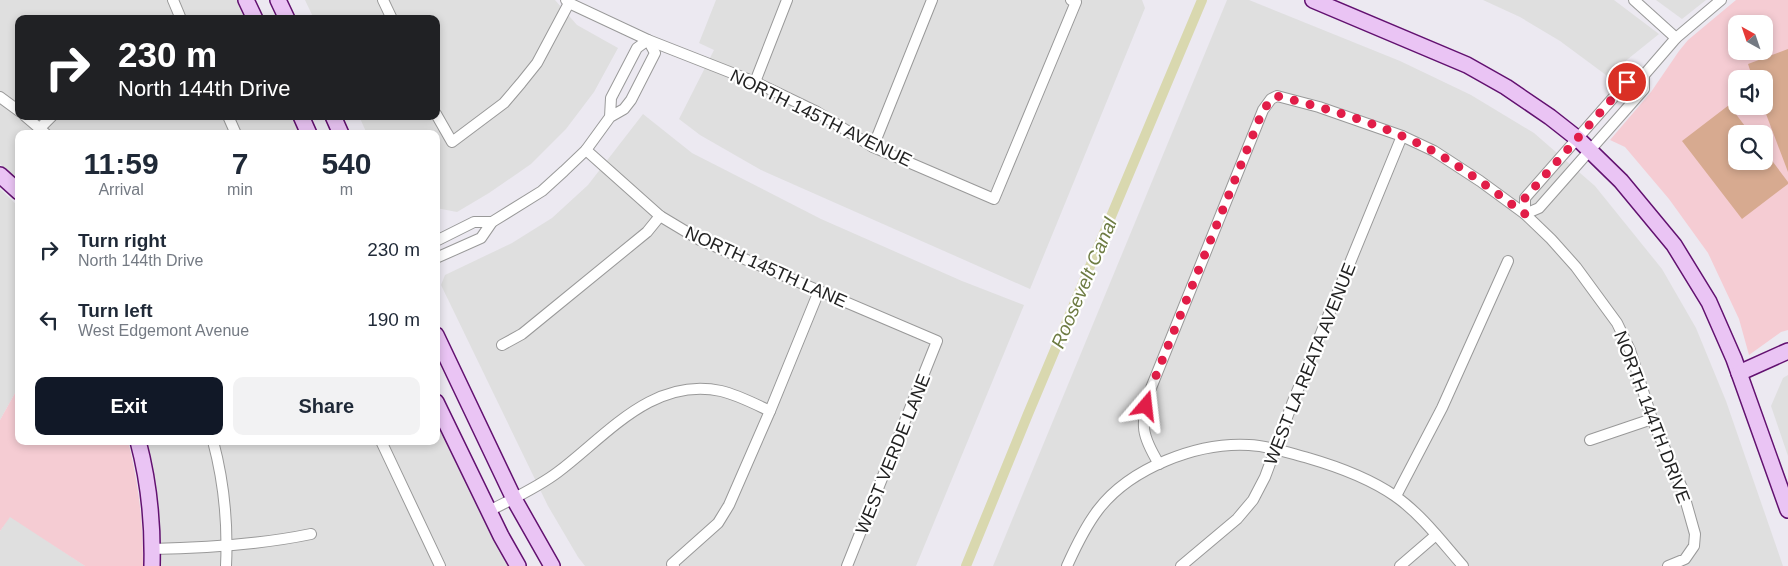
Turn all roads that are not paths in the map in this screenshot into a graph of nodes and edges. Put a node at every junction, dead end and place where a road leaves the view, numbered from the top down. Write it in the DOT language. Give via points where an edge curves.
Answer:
graph roads {
  1 [pos="173,0"];
  2 [pos="246,0"];
  3 [pos="278,0"];
  4 [pos="383,0"];
  5 [pos="787,0"];
  6 [pos="932,0"];
  7 [pos="1312,0"];
  8 [pos="1634,0"];
  9 [pos="1721,0"];
  10 [pos="1073,1"];
  11 [pos="567,2"];
  12 [pos="180,15"];
  13 [pos="253,15"];
  14 [pos="285,15"];
  15 [pos="390,15"];
  16 [pos="1676,38"];
  17 [pos="648,40"];
  18 [pos="1644,75"];
  19 [pos="755,82"];
  20 [pos="0,97"];
  21 [pos="15,108"];
  22 [pos="610,117"];
  23 [pos="30,120"];
  24 [pos="439,120"];
  25 [pos="42,130"];
  26 [pos="1402,136"];
  27 [pos="1578,139"];
  28 [pos="873,147"];
  29 [pos="1590,149"];
  30 [pos="586,150"];
  31 [pos="0,175"];
  32 [pos="15,188"];
  33 [pos="1525,214"];
  34 [pos="660,216"];
  35 [pos="492,222"];
  36 [pos="440,239"];
  37 [pos="440,256"];
  38 [pos="1508,261"];
  39 [pos="819,291"];
  40 [pos="937,341"];
  41 [pos="440,343"];
  42 [pos="502,345"];
  43 [pos="1788,351"];
  44 [pos="1739,373"];
  45 [pos="440,410"];
  46 [pos="770,411"];
  47 [pos="1652,419"];
  48 [pos="1590,440"];
  49 [pos="139,445"];
  50 [pos="214,445"];
  51 [pos="383,445"];
  52 [pos="1275,449"];
  53 [pos="1159,464"];
  54 [pos="1396,496"];
  55 [pos="514,499"];
  56 [pos="1788,510"];
  57 [pos="489,511"];
  58 [pos="311,534"];
  59 [pos="1436,535"];
  60 [pos="227,547"];
  61 [pos="152,549"];
  62 [pos="673,565"];
  63 [pos="152,566"];
  64 [pos="226,566"];
  65 [pos="440,566"];
  66 [pos="518,566"];
  67 [pos="552,566"];
  68 [pos="847,566"];
  69 [pos="1067,566"];
  70 [pos="1181,566"];
  71 [pos="1400,566"];
  72 [pos="1463,566"];
  73 [pos="1668,566"];
  1 -- 12 [label="street"];
  2 -- 13 [label="main road"];
  3 -- 14 [label="main road"];
  4 -- 15 [label="street"];
  5 -- 19 [label="street"];
  6 -- 28 [label="street"];
  7 -- 27 [label="main road" via="1467,65 1550,117"];
  8 -- 16 [label="street"];
  9 -- 16 [label="street"];
  10 -- 28 [label="street, NORTH 145TH AVENUE" via="994,199"];
  11 -- 17 [label="street, NORTH 145TH AVENUE"];
  11 -- 24 [label="street" via="537,63 504,103 452,142"];
  16 -- 18 [label="street"];
  17 -- 19 [label="street, NORTH 145TH AVENUE"];
  17 -- 22 [label="street" via="637,48 611,98"];
  17 -- 22 [label="street" via="655,53 631,100 624,109"];
  18 -- 27 [label="street" via="1627,82"];
  18 -- 29 [label="street" via="1644,89"];
  19 -- 28 [label="street, NORTH 145TH AVENUE" via="817,112"];
  20 -- 21 [label="street"];
  22 -- 30 [label="street"];
  23 -- 25 [label="street"];
  26 -- 33 [label="street, NORTH 144TH DRIVE" via="1434,151"];
  26 -- 52 [label="street, WEST LA REATA AVENUE"];
  26 -- 53 [label="street, NORTH 144TH DRIVE" via="1277,96 1263,110 1149,393 1143,419 1145,436"];
  27 -- 29 [label="main road"];
  27 -- 33 [label="street" via="1525,198"];
  29 -- 33 [label="street" via="1540,208"];
  29 -- 44 [label="main road" via="1674,245 1709,302"];
  30 -- 34 [label="street, NORTH 145TH LANE"];
  30 -- 35 [label="street" via="542,191"];
  31 -- 32 [label="main road"];
  33 -- 47 [label="street, NORTH 144TH DRIVE" via="1576,267 1617,323 1630,350"];
  34 -- 39 [label="street, NORTH 145TH LANE" via="700,240"];
  34 -- 42 [label="street" via="647,232 530,328"];
  35 -- 36 [label="street" via="474,222"];
  35 -- 37 [label="street" via="481,238"];
  38 -- 54 [label="street" via="1442,408"];
  39 -- 40 [label="street, NORTH 145TH LANE"];
  39 -- 46 [label="street"];
  40 -- 68 [label="street, WEST VERDE LANE"];
  41 -- 55 [label="main road"];
  43 -- 44 [label="main road"];
  44 -- 56 [label="main road"];
  45 -- 57 [label="main road"];
  46 -- 55 [label="street" via="720,391 689,389 668,394 634,410 557,473"];
  46 -- 62 [label="street" via="718,523"];
  47 -- 48 [label="street"];
  47 -- 73 [label="street, NORTH 144TH DRIVE" via="1682,488 1695,534 1694,546 1686,559"];
  49 -- 61 [label="main road" via="148,484"];
  50 -- 60 [label="street" via="222,485"];
  51 -- 65 [label="street"];
  52 -- 53 [label="street" via="1249,445 1205,449"];
  52 -- 54 [label="street" via="1359,476"];
  52 -- 70 [label="street, WEST LA REATA AVENUE" via="1265,477 1238,519"];
  53 -- 69 [label="street" via="1126,482 1099,508 1081,534"];
  54 -- 59 [label="street"];
  55 -- 57 [label="street"];
  55 -- 67 [label="main road"];
  57 -- 66 [label="main road"];
  58 -- 60 [label="street"];
  59 -- 71 [label="street"];
  59 -- 72 [label="street"];
  60 -- 61 [label="street"];
  60 -- 64 [label="street"];
  61 -- 63 [label="main road"];
}
